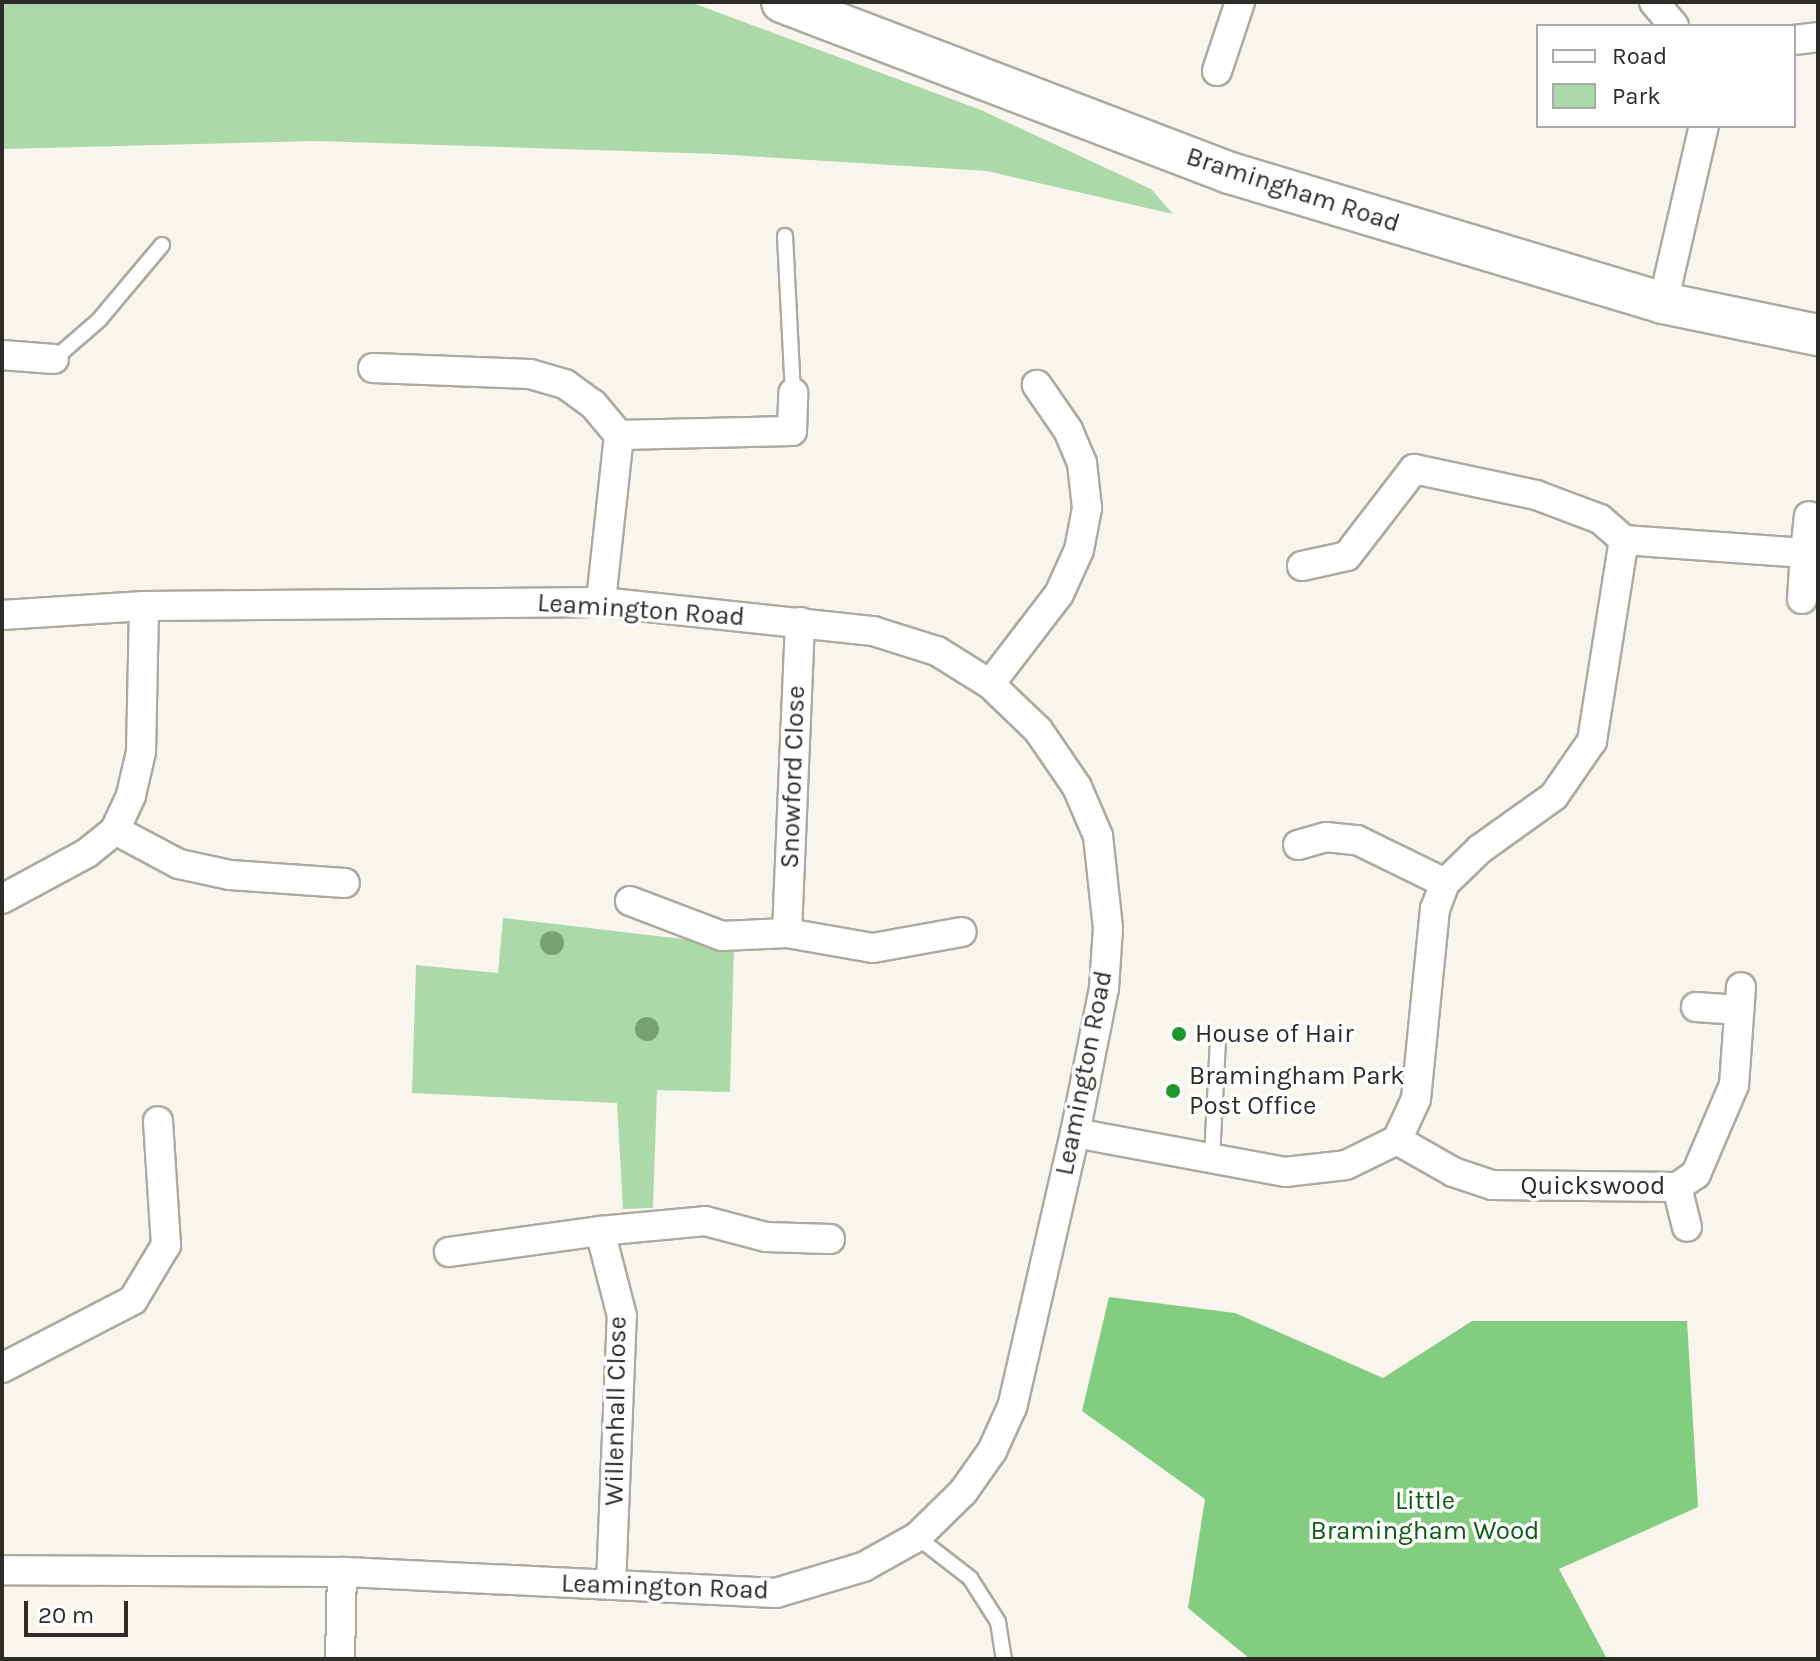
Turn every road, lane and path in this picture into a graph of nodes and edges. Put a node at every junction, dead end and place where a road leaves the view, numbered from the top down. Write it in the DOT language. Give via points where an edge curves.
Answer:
graph roads {
  1 [pos="782,2"];
  2 [pos="1240,2"];
  3 [pos="1654,2"];
  4 [pos="1672,24"];
  5 [pos="1818,37"];
  6 [pos="1796,40"];
  7 [pos="1217,71"];
  8 [pos="1704,128"];
  9 [pos="785,236"];
  10 [pos="162,245"];
  11 [pos="1663,303"];
  12 [pos="1818,335"];
  13 [pos="2,355"];
  14 [pos="54,359"];
  15 [pos="373,368"];
  16 [pos="1037,385"];
  17 [pos="793,393"];
  18 [pos="619,435"];
  19 [pos="1814,508"];
  20 [pos="1624,540"];
  21 [pos="1805,553"];
  22 [pos="1302,566"];
  23 [pos="1802,599"];
  24 [pos="601,602"];
  25 [pos="144,606"];
  26 [pos="2,615"];
  27 [pos="800,622"];
  28 [pos="990,684"];
  29 [pos="115,830"];
  30 [pos="1298,845"];
  31 [pos="345,883"];
  32 [pos="1445,883"];
  33 [pos="2,899"];
  34 [pos="630,901"];
  35 [pos="962,932"];
  36 [pos="787,933"];
  37 [pos="1696,1007"];
  38 [pos="1218,1040"];
  39 [pos="158,1121"];
  40 [pos="1075,1133"];
  41 [pos="1397,1140"];
  42 [pos="1212,1158"];
  43 [pos="1677,1187"];
  44 [pos="1687,1227"];
  45 [pos="600,1231"];
  46 [pos="830,1239"];
  47 [pos="449,1252"];
  48 [pos="2,1368"];
  49 [pos="917,1537"];
  50 [pos="2,1570"];
  51 [pos="342,1572"];
  52 [pos="611,1585"];
  53 [pos="340,1659"];
  54 [pos="1004,1659"];
  1 -- 11 [label="street, Bramingham Road" via="1230,173"];
  2 -- 7 [label="street"];
  3 -- 4 [label="street"];
  5 -- 6 [label="street"];
  8 -- 11 [label="street"];
  9 -- 17 [label="lane"];
  10 -- 14 [label="lane" via="99,320"];
  11 -- 12 [label="street, Bramingham Road"];
  13 -- 14 [label="street"];
  15 -- 18 [label="street" via="530,374 565,384 593,404"];
  16 -- 28 [label="street" via="1068,430 1082,463 1087,508 1079,550 1059,594"];
  17 -- 18 [label="street" via="792,431"];
  18 -- 24 [label="street"];
  19 -- 21 [label="street"];
  20 -- 21 [label="street"];
  20 -- 22 [label="street" via="1600,519 1536,495 1414,469 1347,556"];
  20 -- 32 [label="street" via="1592,741 1554,796 1480,849"];
  21 -- 23 [label="street"];
  24 -- 25 [label="street, Leamington Road"];
  24 -- 27 [label="street, Leamington Road"];
  25 -- 26 [label="street, Leamington Road"];
  25 -- 29 [label="street" via="141,752 131,795"];
  27 -- 28 [label="street, Leamington Road" via="873,631 937,651"];
  27 -- 36 [label="street, Snowford Close"];
  28 -- 40 [label="street, Leamington Road" via="1038,730 1077,787 1098,836 1108,928 1105,973"];
  29 -- 31 [label="street" via="179,864 230,875"];
  29 -- 33 [label="street" via="87,853"];
  30 -- 32 [label="street" via="1326,837 1357,840"];
  32 -- 41 [label="street" via="1435,909 1416,1099"];
  34 -- 36 [label="street" via="722,936"];
  35 -- 36 [label="street" via="873,948"];
  37 -- 43 [label="street, Quickswood" via="1740,998 1734,1085 1696,1174"];
  38 -- 42 [label="lane"];
  39 -- 48 [label="street" via="166,1245 133,1300"];
  40 -- 42 [label="street"];
  40 -- 49 [label="street, Leamington Road" via="1012,1407 992,1451 963,1492"];
  41 -- 42 [label="street" via="1346,1165 1285,1172"];
  41 -- 43 [label="street, Quickswood" via="1453,1172 1492,1185"];
  43 -- 44 [label="street"];
  45 -- 46 [label="street" via="705,1221 766,1237"];
  45 -- 47 [label="street"];
  45 -- 52 [label="street, Willenhall Close" via="622,1316"];
  49 -- 52 [label="street, Leamington Road" via="863,1567 776,1593"];
  49 -- 54 [label="lane" via="970,1578 998,1622"];
  50 -- 51 [label="street, Leamington Road"];
  51 -- 52 [label="street, Leamington Road"];
  51 -- 53 [label="street"];
}
